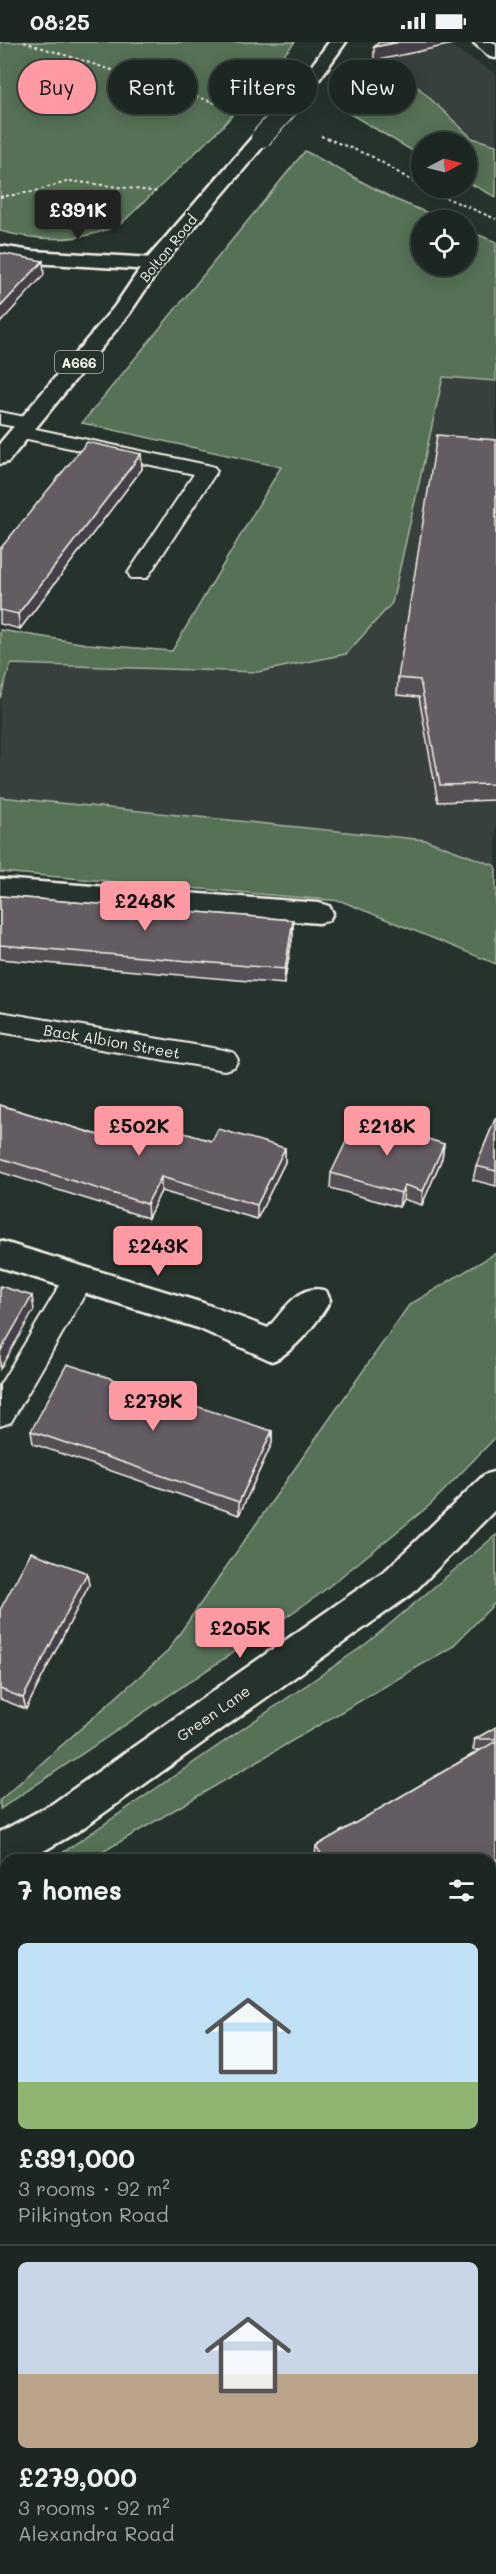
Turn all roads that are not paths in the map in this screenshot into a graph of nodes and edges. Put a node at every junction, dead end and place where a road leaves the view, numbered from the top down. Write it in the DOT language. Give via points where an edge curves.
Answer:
graph roads {
  1 [pos="338,42"];
  2 [pos="481,42"];
  3 [pos="496,53"];
  4 [pos="0,252"];
  5 [pos="153,264"];
  6 [pos="0,418"];
  7 [pos="24,428"];
  8 [pos="0,457"];
  9 [pos="139,573"];
  10 [pos="0,888"];
  11 [pos="319,913"];
  12 [pos="0,1022"];
  13 [pos="224,1060"];
  14 [pos="0,1254"];
  15 [pos="78,1280"];
  16 [pos="314,1300"];
  17 [pos="0,1413"];
  18 [pos="496,1486"];
  19 [pos="0,1854"];
  1 -- 5 [label="main road, Bolton Road / A666, bridge" via="300,94"];
  2 -- 3 [label="main road"];
  4 -- 5 [label="main road"];
  5 -- 7 [label="main road, Bolton Road / A666" via="122,310"];
  6 -- 7 [label="lane"];
  7 -- 8 [label="main road, Bolton Road / A666"];
  7 -- 9 [label="lane" via="207,471"];
  10 -- 11 [label="main road"];
  12 -- 13 [label="lane, Back Albion Street"];
  14 -- 15 [label="main road"];
  15 -- 16 [label="main road" via="209,1318 249,1332 272,1347"];
  15 -- 17 [label="lane"];
  18 -- 19 [label="main road, Green Lane" via="400,1581 66,1817"];
}
